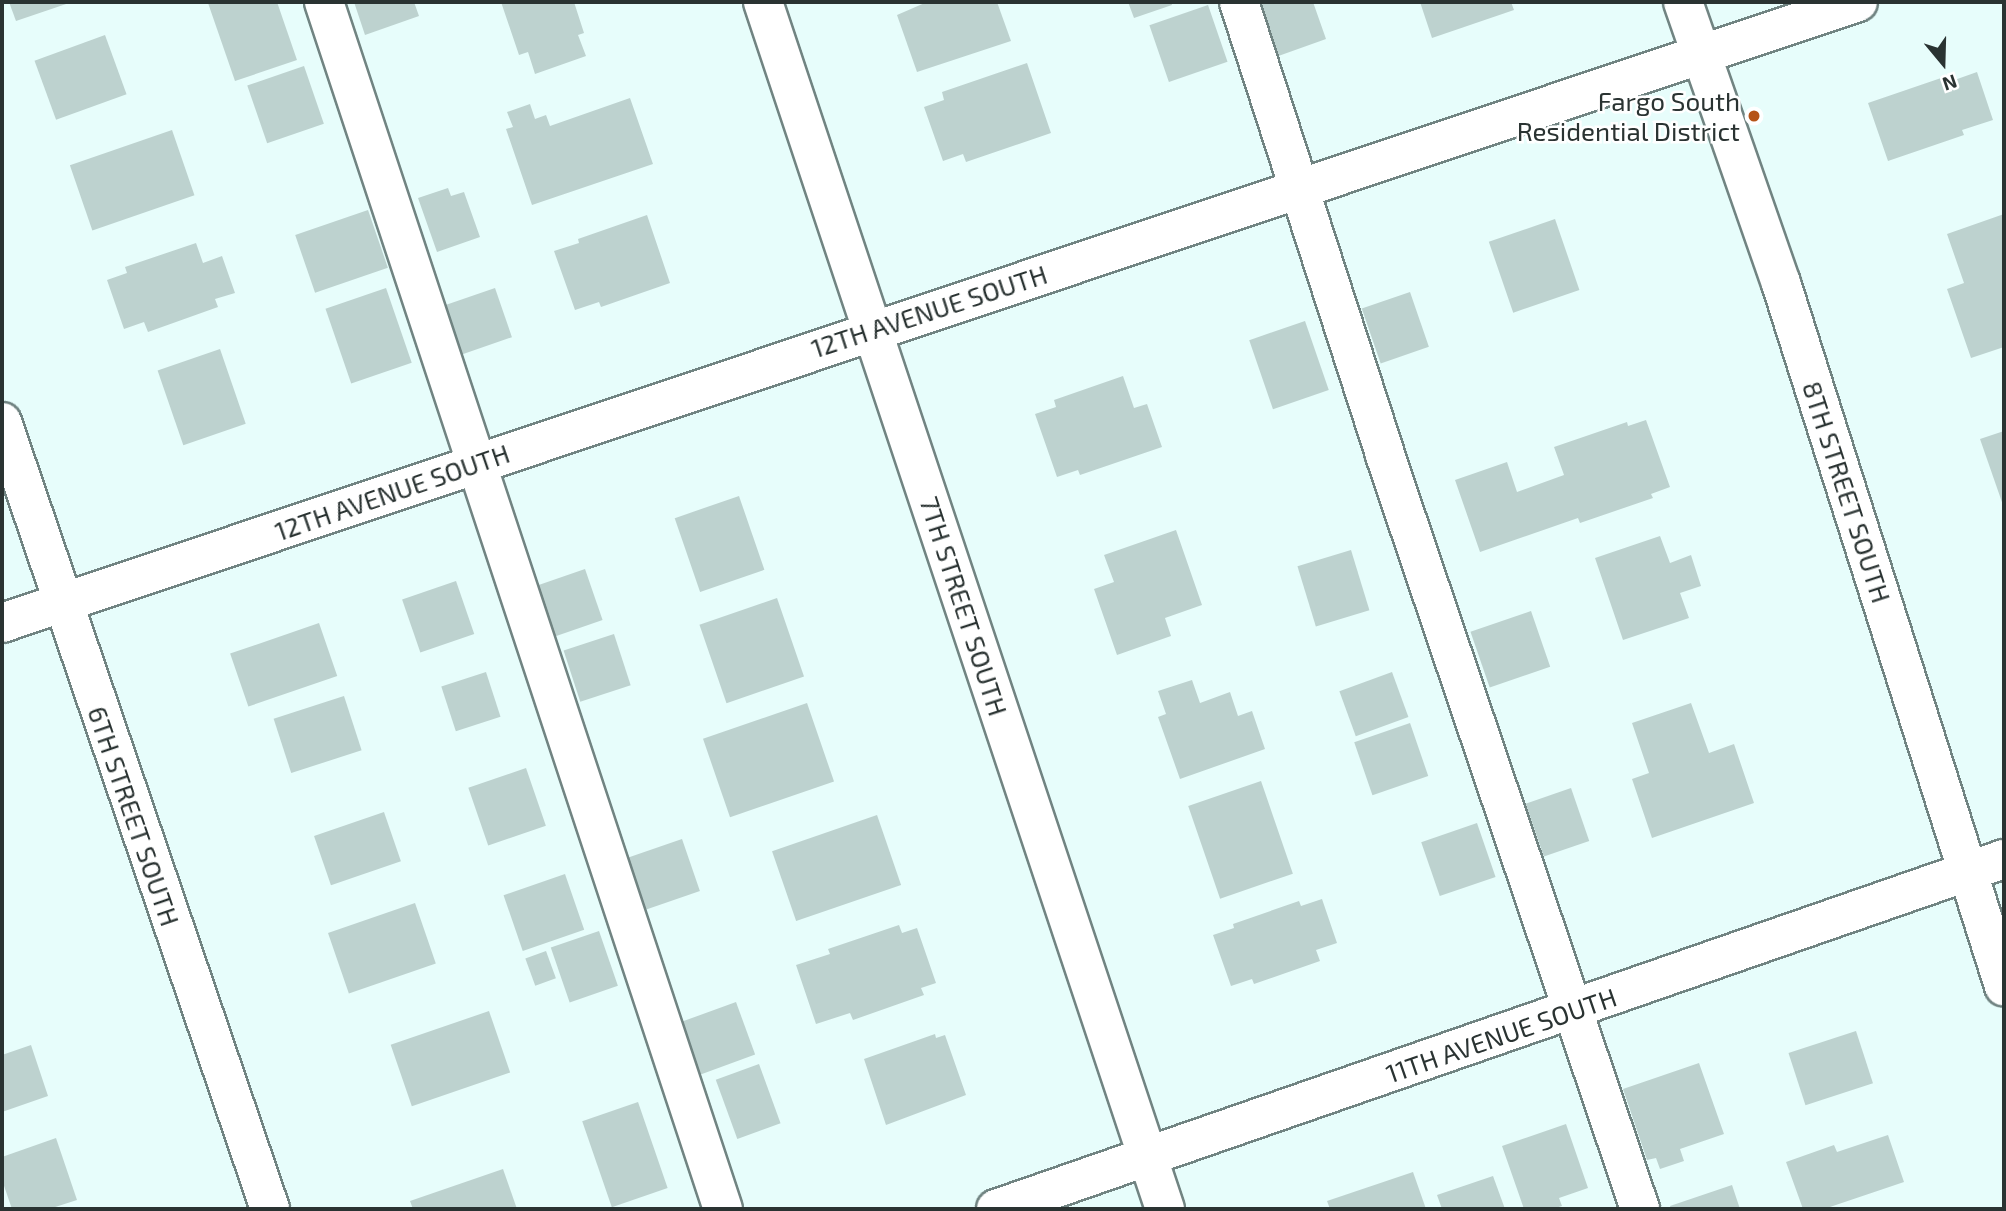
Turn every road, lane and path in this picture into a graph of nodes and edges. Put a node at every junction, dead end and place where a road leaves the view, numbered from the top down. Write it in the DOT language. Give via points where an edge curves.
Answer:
graph roads {
  1 [pos="324,2"];
  2 [pos="763,2"];
  3 [pos="1239,2"];
  4 [pos="1683,2"];
  5 [pos="1858,2"];
  6 [pos="1701,54"];
  7 [pos="1299,188"];
  8 [pos="872,331"];
  9 [pos="2,422"];
  10 [pos="477,463"];
  11 [pos="62,603"];
  12 [pos="2,623"];
  13 [pos="2004,859"];
  14 [pos="1968,872"];
  15 [pos="2004,986"];
  16 [pos="1572,1010"];
  17 [pos="1148,1158"];
  18 [pos="270,1209"];
  19 [pos="723,1209"];
  20 [pos="996,1209"];
  21 [pos="1164,1209"];
  22 [pos="1640,1209"];
  1 -- 10 [label="street"];
  2 -- 8 [label="street, 7TH STREET SOUTH"];
  3 -- 7 [label="street"];
  4 -- 6 [label="street, 8TH STREET SOUTH"];
  5 -- 6 [label="street, 12TH AVENUE SOUTH"];
  6 -- 7 [label="street, 12TH AVENUE SOUTH"];
  6 -- 14 [label="street, 8TH STREET SOUTH" via="1780,283"];
  7 -- 8 [label="street, 12TH AVENUE SOUTH"];
  7 -- 16 [label="street"];
  8 -- 10 [label="street, 12TH AVENUE SOUTH"];
  8 -- 17 [label="street, 7TH STREET SOUTH"];
  9 -- 11 [label="street, 6TH STREET SOUTH"];
  10 -- 11 [label="street, 12TH AVENUE SOUTH"];
  10 -- 19 [label="street"];
  11 -- 12 [label="street, 12TH AVENUE SOUTH"];
  11 -- 18 [label="street, 6TH STREET SOUTH"];
  13 -- 14 [label="street, 11TH AVENUE SOUTH"];
  14 -- 15 [label="street, 8TH STREET SOUTH"];
  14 -- 16 [label="street, 11TH AVENUE SOUTH"];
  16 -- 17 [label="street, 11TH AVENUE SOUTH"];
  16 -- 22 [label="street"];
  17 -- 20 [label="street, 11TH AVENUE SOUTH"];
  17 -- 21 [label="street, 7TH STREET SOUTH"];
}
